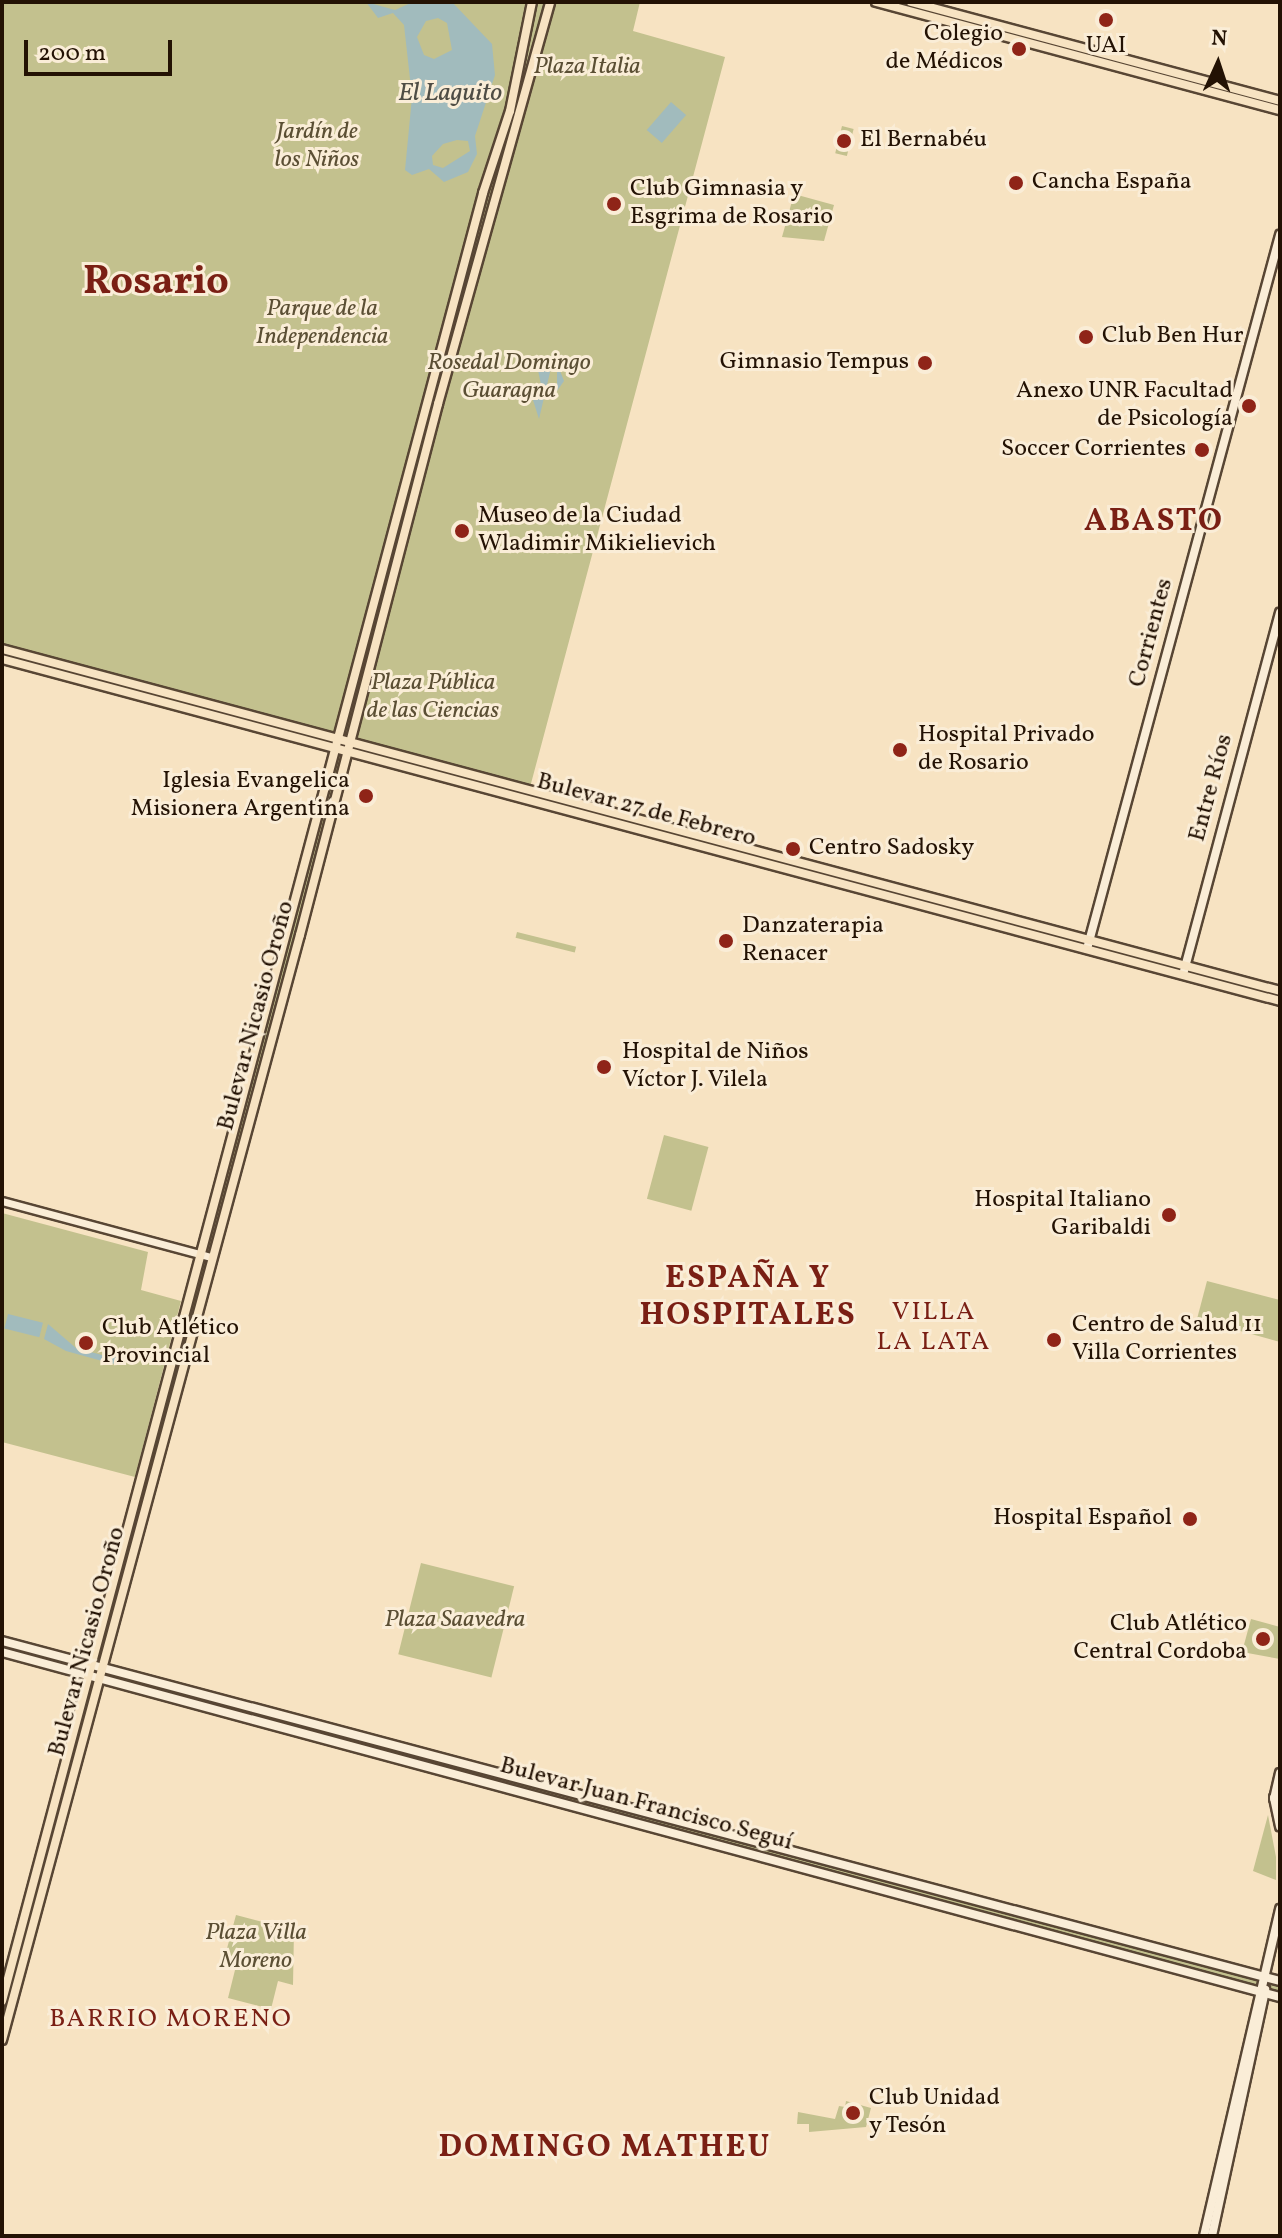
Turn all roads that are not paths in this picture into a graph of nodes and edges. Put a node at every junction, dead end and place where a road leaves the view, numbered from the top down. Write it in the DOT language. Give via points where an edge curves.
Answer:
graph roads {
  1 [pos="532,2"];
  2 [pos="550,2"];
  3 [pos="876,2"];
  4 [pos="911,2"];
  5 [pos="529,16"];
  6 [pos="542,31"];
  7 [pos="1280,101"];
  8 [pos="1280,110"];
  9 [pos="1280,235"];
  10 [pos="1280,613"];
  11 [pos="2,649"];
  12 [pos="2,659"];
  13 [pos="338,739"];
  14 [pos="349,742"];
  15 [pos="335,749"];
  16 [pos="346,753"];
  17 [pos="1088,944"];
  18 [pos="1184,970"];
  19 [pos="1280,991"];
  20 [pos="1280,1001"];
  21 [pos="2,1201"];
  22 [pos="200,1254"];
  23 [pos="211,1257"];
  24 [pos="2,1641"];
  25 [pos="2,1652"];
  26 [pos="91,1665"];
  27 [pos="102,1667"];
  28 [pos="89,1676"];
  29 [pos="99,1679"];
  30 [pos="1280,1773"];
  31 [pos="1280,1826"];
  32 [pos="1280,1909"];
  33 [pos="1264,1977"];
  34 [pos="1280,1981"];
  35 [pos="1261,1992"];
  36 [pos="1280,1997"];
  37 [pos="2,2001"];
  38 [pos="2,2040"];
  39 [pos="1204,2236"];
  40 [pos="1212,2236"];
  1 -- 5 [label="main road, Bulevar Nicasio Oroño"];
  2 -- 6 [label="main road, Bulevar Nicasio Oroño"];
  3 -- 8 [label="main road"];
  4 -- 7 [label="main road"];
  5 -- 6 [label="main road"];
  5 -- 13 [label="main road, Bulevar Nicasio Oroño" via="510,111 483,193"];
  6 -- 14 [label="main road, Bulevar Nicasio Oroño"];
  9 -- 17 [label="main road, Corrientes"];
  10 -- 18 [label="main road, Entre Ríos"];
  11 -- 13 [label="main road, Bulevar 27 de Febrero"];
  12 -- 15 [label="main road, Bulevar 27 de Febrero"];
  13 -- 14 [label="main road, Bulevar 27 de Febrero"];
  13 -- 15 [label="main road, Bulevar Nicasio Oroño"];
  14 -- 16 [label="main road, Bulevar Nicasio Oroño"];
  14 -- 17 [label="main road, Bulevar 27 de Febrero"];
  15 -- 16 [label="main road, Bulevar 27 de Febrero"];
  15 -- 22 [label="main road, Bulevar Nicasio Oroño"];
  16 -- 17 [label="main road, Bulevar 27 de Febrero"];
  16 -- 23 [label="main road, Bulevar Nicasio Oroño"];
  17 -- 18 [label="main road, Bulevar 27 de Febrero"];
  18 -- 19 [label="main road, Bulevar 27 de Febrero"];
  18 -- 20 [label="main road, Bulevar 27 de Febrero"];
  21 -- 22 [label="street"];
  22 -- 23 [label="street"];
  22 -- 26 [label="main road, Bulevar Nicasio Oroño"];
  23 -- 27 [label="main road, Bulevar Nicasio Oroño"];
  24 -- 26 [label="main road, Bulevar Juan Francisco Seguí"];
  25 -- 28 [label="main road, Bulevar Juan Francisco Seguí"];
  26 -- 27 [label="main road, Bulevar Juan Francisco Seguí"];
  26 -- 28 [label="main road, Bulevar Nicasio Oroño"];
  27 -- 29 [label="main road, Bulevar Nicasio Oroño"];
  27 -- 33 [label="main road, Bulevar Juan Francisco Seguí"];
  28 -- 29 [label="main road, Bulevar Juan Francisco Seguí"];
  28 -- 37 [label="main road, Bulevar Nicasio Oroño"];
  29 -- 35 [label="main road, Bulevar Juan Francisco Seguí"];
  29 -- 38 [label="main road, Bulevar Nicasio Oroño"];
  30 -- 31 [label="main road" via="1274,1798"];
  32 -- 33 [label="main road"];
  33 -- 34 [label="main road, Bulevar Juan Francisco Seguí"];
  33 -- 35 [label="main road"];
  35 -- 36 [label="main road, Bulevar Juan Francisco Seguí"];
  35 -- 39 [label="main road"];
  35 -- 40 [label="main road"];
}
